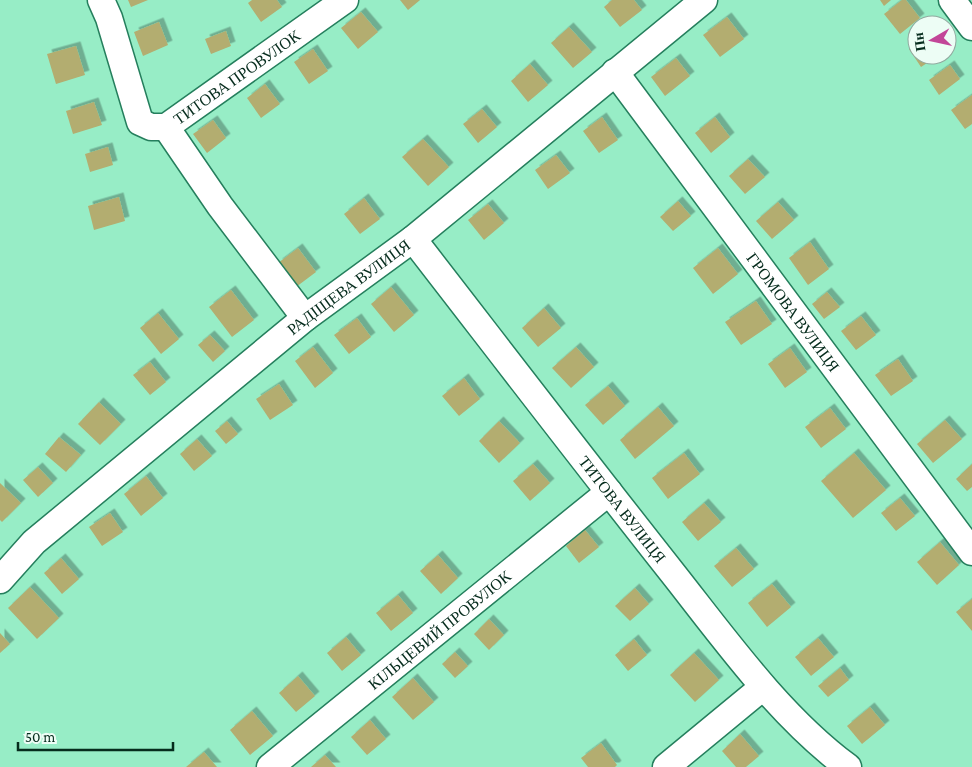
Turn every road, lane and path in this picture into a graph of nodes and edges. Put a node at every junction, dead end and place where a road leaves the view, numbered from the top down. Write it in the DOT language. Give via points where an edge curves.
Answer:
graph roads {
  1 [pos="345,0"];
  2 [pos="704,0"];
  3 [pos="952,0"];
  4 [pos="105,9"];
  5 [pos="972,27"];
  6 [pos="615,72"];
  7 [pos="166,127"];
  8 [pos="413,240"];
  9 [pos="305,318"];
  10 [pos="609,492"];
  11 [pos="972,552"];
  12 [pos="0,580"];
  13 [pos="763,687"];
  14 [pos="270,767"];
  15 [pos="666,767"];
  16 [pos="848,767"];
  1 -- 7 [label="street, ТИТОВА ПРОВУЛОК"];
  2 -- 6 [label="street, РАДІЩЕВА ВУЛИЦЯ"];
  3 -- 5 [label="street"];
  4 -- 7 [label="street, ТИТОВА ПРОВУЛОК" via="140,122 151,127"];
  6 -- 8 [label="street, РАДІЩЕВА ВУЛИЦЯ"];
  6 -- 11 [label="street, ГРОМОВА ВУЛИЦЯ"];
  7 -- 9 [label="street" via="220,206"];
  8 -- 9 [label="street, РАДІЩЕВА ВУЛИЦЯ"];
  8 -- 10 [label="street, ТИТОВА ВУЛИЦЯ"];
  9 -- 12 [label="street, РАДІЩЕВА ВУЛИЦЯ" via="34,542"];
  10 -- 13 [label="street, ТИТОВА ВУЛИЦЯ"];
  10 -- 14 [label="street, КІЛЬЦЕВИЙ ПРОВУЛОК"];
  13 -- 15 [label="street"];
  13 -- 16 [label="street, ТИТОВА ВУЛИЦЯ" via="829,753"];
}
